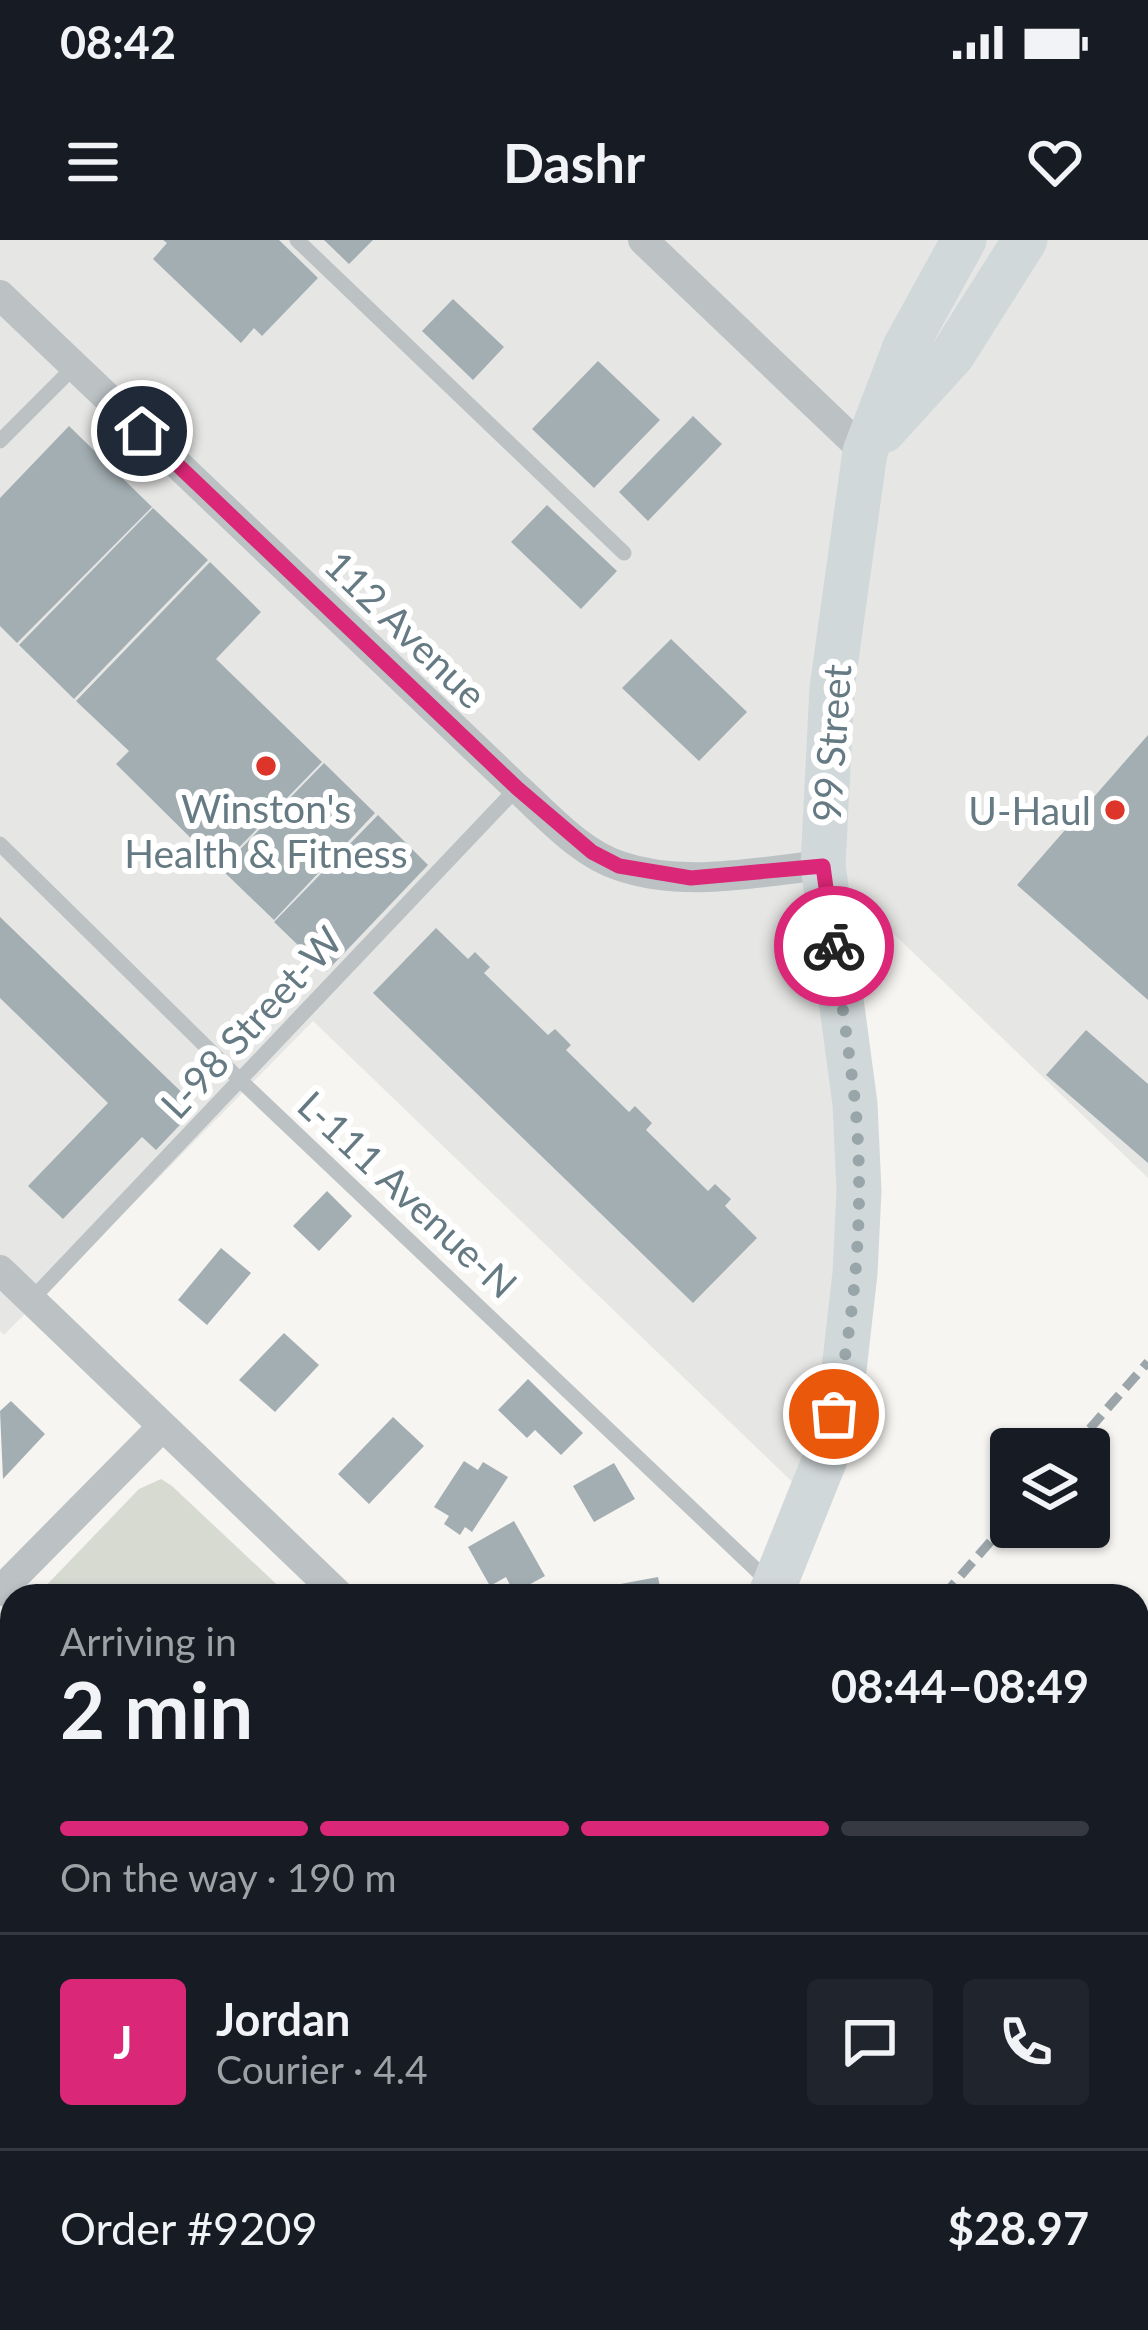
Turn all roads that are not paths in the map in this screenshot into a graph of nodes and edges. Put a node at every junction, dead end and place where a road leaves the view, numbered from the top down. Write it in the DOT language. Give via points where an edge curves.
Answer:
graph roads {
  1 [pos="297,240"];
  2 [pos="643,240"];
  3 [pos="964,240"];
  4 [pos="1018,243"];
  5 [pos="0,295"];
  6 [pos="74,367"];
  7 [pos="0,441"];
  8 [pos="865,452"];
  9 [pos="624,554"];
  10 [pos="517,788"];
  11 [pos="0,844"];
  12 [pos="823,866"];
  13 [pos="242,1082"];
  14 [pos="0,1270"];
  15 [pos="32,1300"];
  16 [pos="163,1427"];
  17 [pos="7,1584"];
  18 [pos="327,1584"];
  19 [pos="765,1584"];
  20 [pos="776,1584"];
  1 -- 9 [label="lane"];
  2 -- 8 [label="street"];
  3 -- 8 [label="main road, 99 Street" via="904,347"];
  4 -- 8 [label="main road" via="953,353"];
  5 -- 6 [label="street, 112 Avenue"];
  6 -- 7 [label="lane"];
  6 -- 10 [label="street, 112 Avenue"];
  8 -- 12 [label="main road, 99 Street" via="832,688"];
  10 -- 12 [label="street, 112 Avenue" via="619,866 691,878"];
  10 -- 13 [label="lane, L-98 Street-W"];
  11 -- 13 [label="lane, L-111 Avenue-N"];
  12 -- 20 [label="main road, 99 Street" via="855,1104 855,1273 825,1460"];
  13 -- 15 [label="lane, L-98 Street-W"];
  13 -- 19 [label="lane, L-111 Avenue-N"];
  14 -- 15 [label="street"];
  15 -- 16 [label="street"];
  16 -- 17 [label="street"];
  16 -- 18 [label="street"];
}
